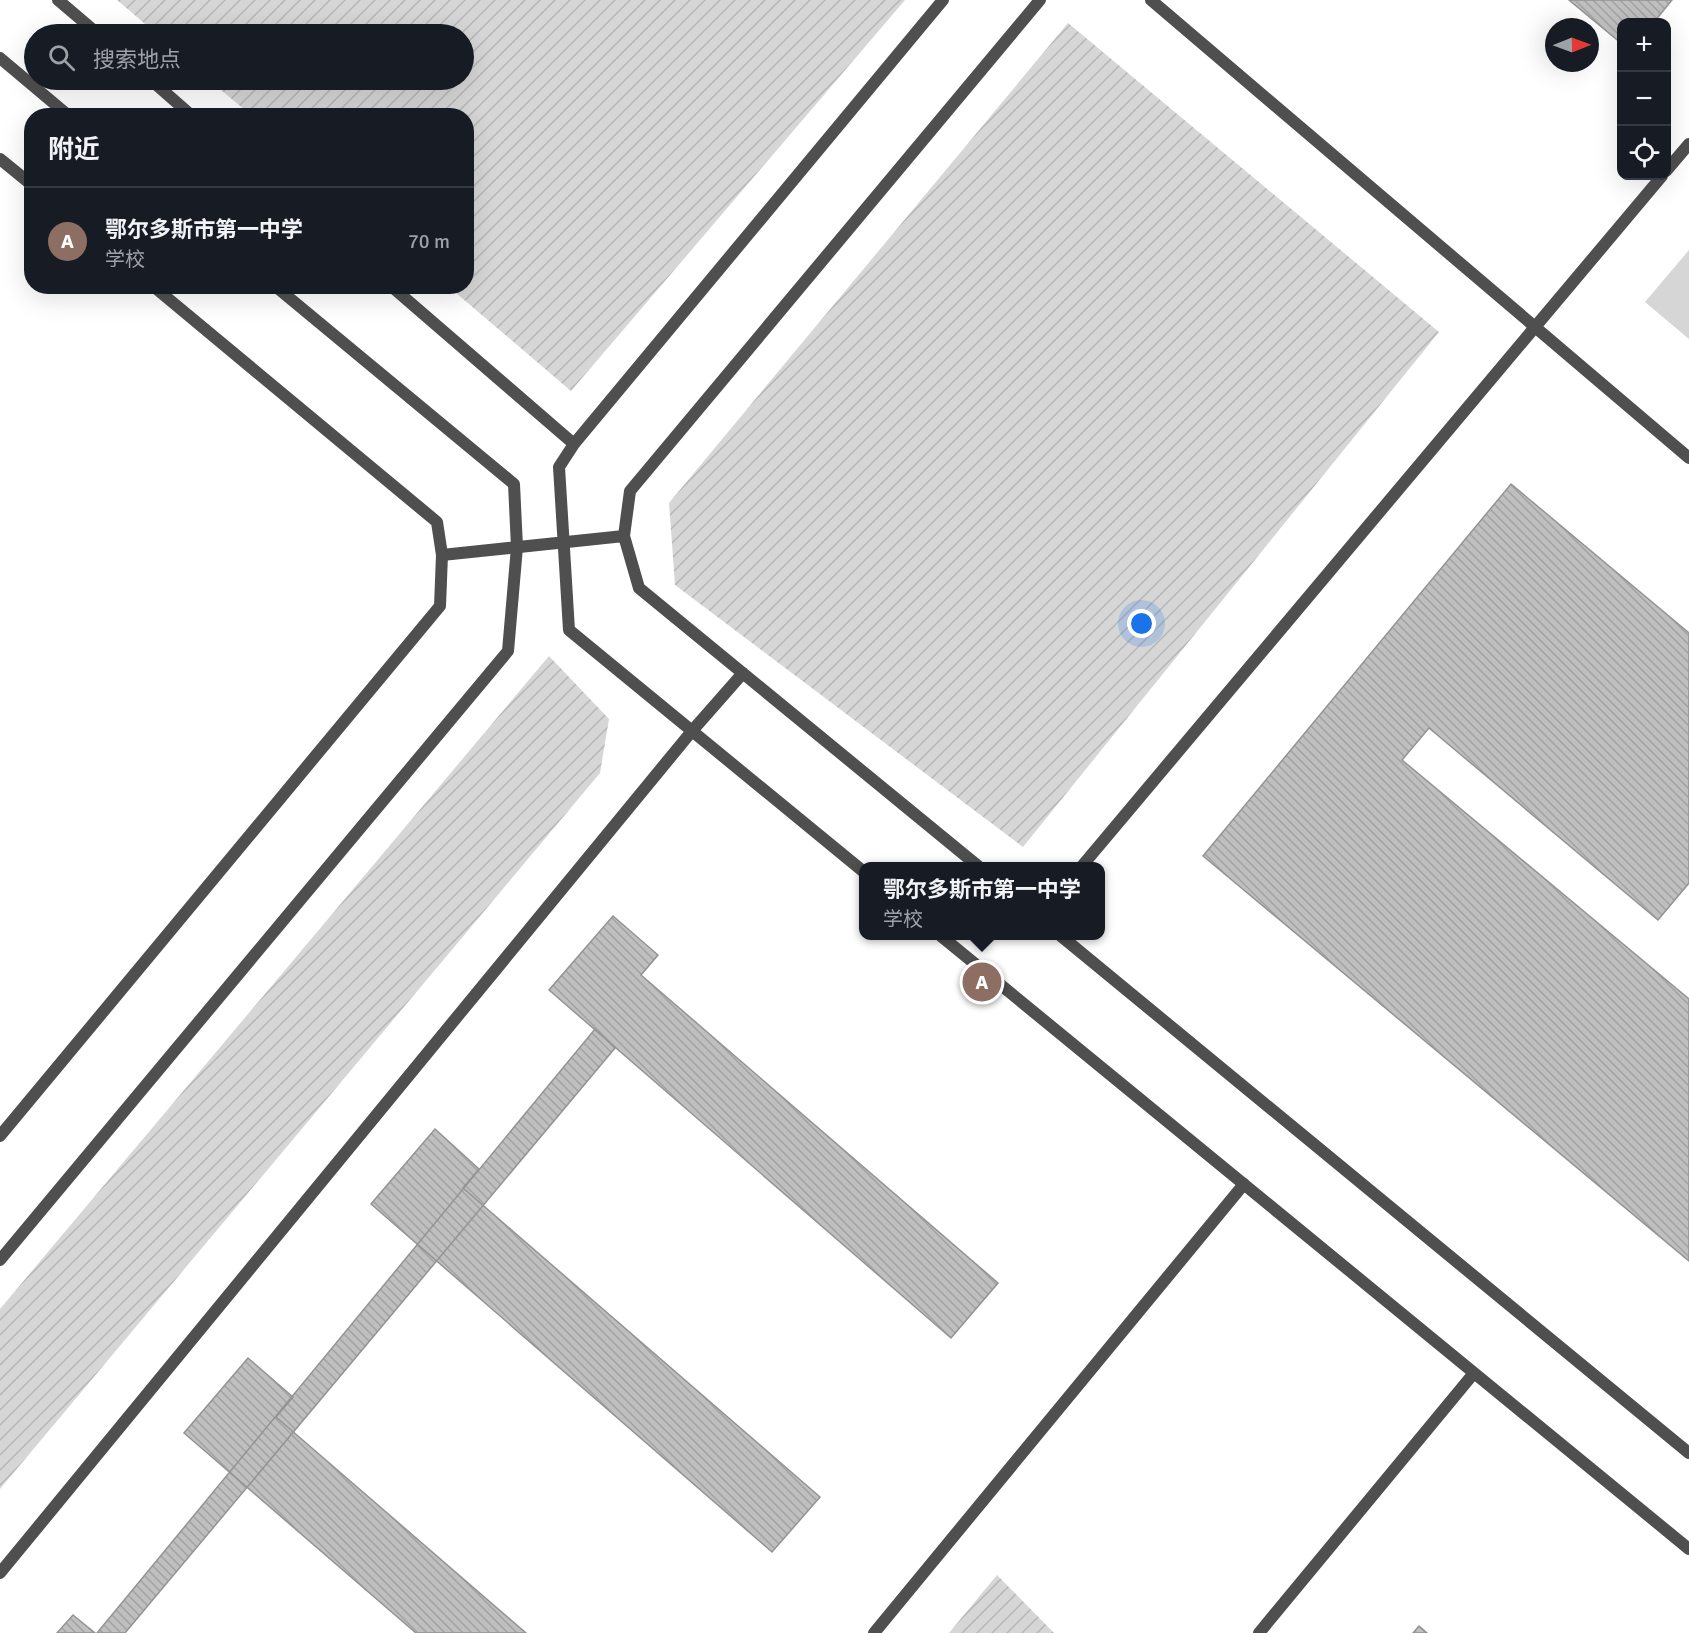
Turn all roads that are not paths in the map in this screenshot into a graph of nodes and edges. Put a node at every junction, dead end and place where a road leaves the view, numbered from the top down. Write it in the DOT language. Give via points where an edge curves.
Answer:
graph roads {
  1 [pos="58,0"];
  2 [pos="943,0"];
  3 [pos="1040,0"];
  4 [pos="1150,0"];
  5 [pos="86,24"];
  6 [pos="0,58"];
  7 [pos="24,78"];
  8 [pos="38,90"];
  9 [pos="162,90"];
  10 [pos="59,108"];
  11 [pos="183,108"];
  12 [pos="1689,144"];
  13 [pos="0,159"];
  14 [pos="1671,165"];
  15 [pos="24,178"];
  16 [pos="1659,180"];
  17 [pos="163,294"];
  18 [pos="285,294"];
  19 [pos="400,294"];
  20 [pos="1535,327"];
  21 [pos="574,444"];
  22 [pos="1689,458"];
  23 [pos="624,536"];
  24 [pos="563,542"];
  25 [pos="517,547"];
  26 [pos="442,555"];
  27 [pos="743,674"];
  28 [pos="692,731"];
  29 [pos="972,862"];
  30 [pos="1086,862"];
  31 [pos="859,868"];
  32 [pos="946,940"];
  33 [pos="1066,940"];
  34 [pos="0,1136"];
  35 [pos="1244,1184"];
  36 [pos="0,1260"];
  37 [pos="1474,1373"];
  38 [pos="1689,1453"];
  39 [pos="1689,1549"];
  40 [pos="0,1573"];
  41 [pos="874,1633"];
  42 [pos="1258,1633"];
  1 -- 5 [label="street"];
  2 -- 21 [label="street"];
  3 -- 23 [label="street" via="630,491"];
  4 -- 20 [label="street"];
  6 -- 7 [label="street"];
  8 -- 10 [label="street"];
  9 -- 11 [label="street"];
  12 -- 14 [label="street"];
  13 -- 15 [label="street"];
  16 -- 20 [label="street"];
  17 -- 26 [label="street" via="437,522"];
  18 -- 25 [label="street" via="514,484"];
  19 -- 21 [label="street"];
  20 -- 22 [label="street"];
  20 -- 30 [label="street"];
  21 -- 24 [label="street" via="559,468"];
  23 -- 24 [label="street"];
  23 -- 27 [label="street" via="639,588"];
  24 -- 25 [label="street"];
  24 -- 28 [label="street" via="568,630"];
  25 -- 26 [label="street"];
  25 -- 36 [label="street" via="508,651"];
  26 -- 34 [label="street" via="440,606"];
  27 -- 28 [label="street"];
  27 -- 29 [label="street"];
  28 -- 31 [label="street"];
  28 -- 40 [label="street"];
  32 -- 35 [label="street"];
  33 -- 38 [label="street"];
  35 -- 37 [label="street"];
  35 -- 41 [label="street"];
  37 -- 39 [label="street"];
  37 -- 42 [label="street"];
}
